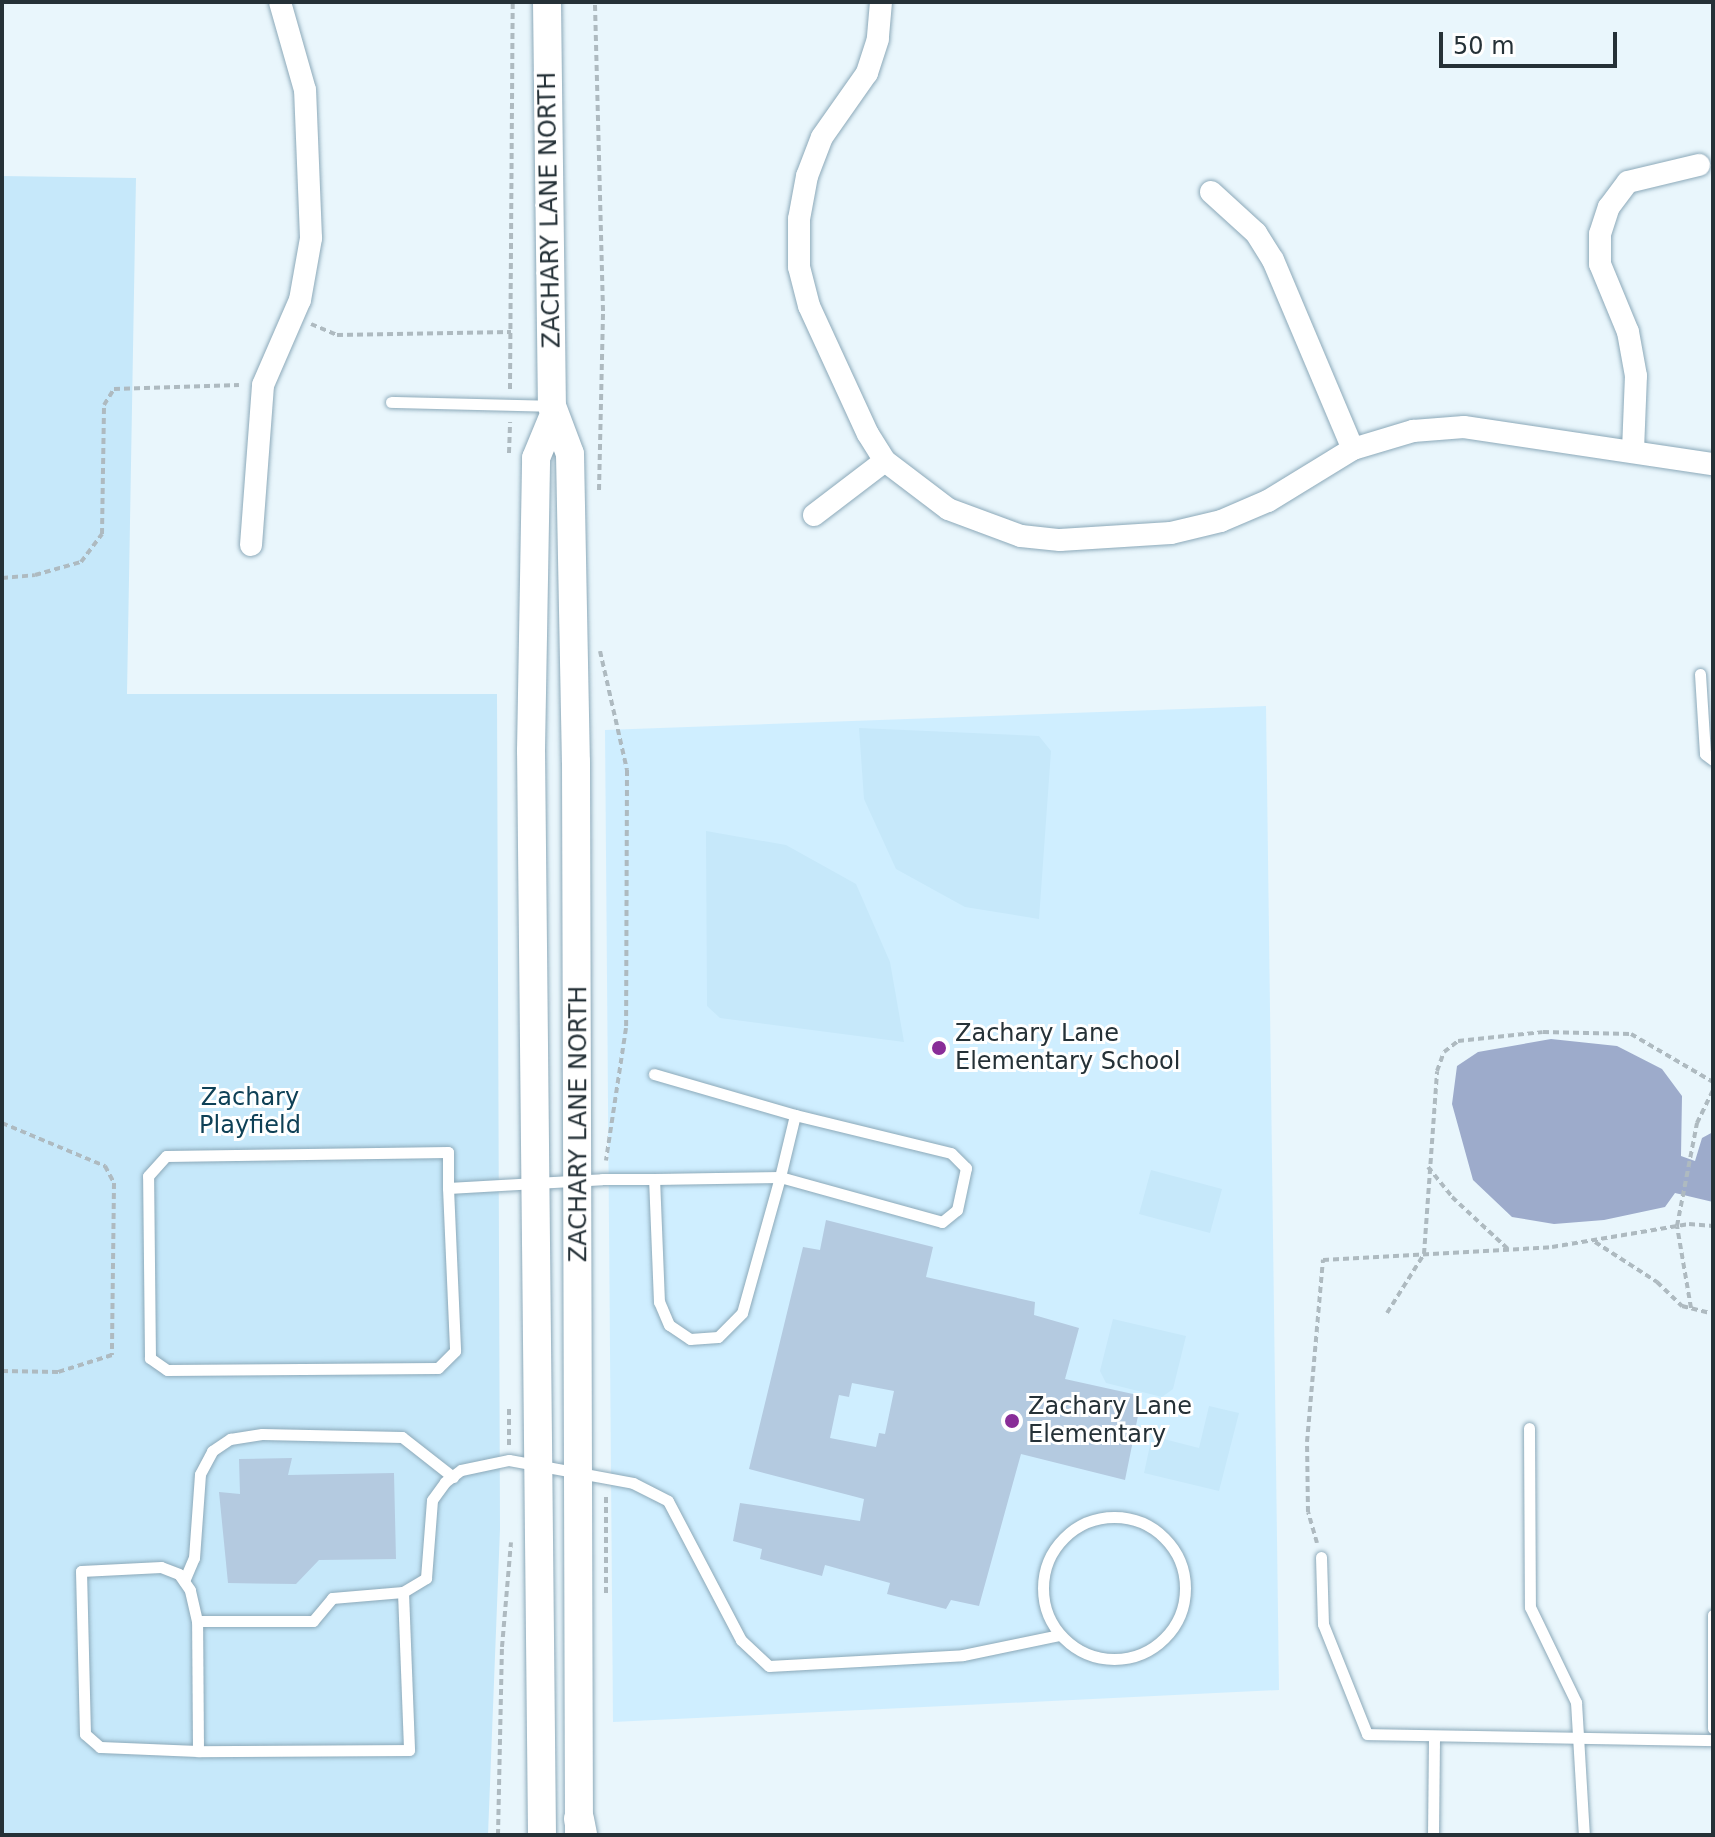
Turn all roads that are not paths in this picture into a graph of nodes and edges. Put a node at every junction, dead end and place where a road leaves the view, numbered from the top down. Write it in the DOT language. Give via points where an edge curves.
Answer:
graph roads {
  1 [pos="280,2"];
  2 [pos="547,2"];
  3 [pos="881,2"];
  4 [pos="1699,165"];
  5 [pos="1211,192"];
  6 [pos="391,402"];
  7 [pos="552,412"];
  8 [pos="1353,449"];
  9 [pos="1633,450"];
  10 [pos="885,461"];
  11 [pos="1713,464"];
  12 [pos="814,515"];
  13 [pos="251,545"];
  14 [pos="1700,674"];
  15 [pos="1713,760"];
  16 [pos="654,1074"];
  17 [pos="795,1115"];
  18 [pos="780,1177"];
  19 [pos="654,1179"];
  20 [pos="591,1182"];
  21 [pos="533,1185"];
  22 [pos="448,1188"];
  23 [pos="1529,1428"];
  24 [pos="537,1463"];
  25 [pos="453,1477"];
  26 [pos="593,1477"];
  27 [pos="1321,1557"];
  28 [pos="184,1581"];
  29 [pos="403,1592"];
  30 [pos="1713,1615"];
  31 [pos="197,1621"];
  32 [pos="1060,1635"];
  33 [pos="1713,1728"];
  34 [pos="1434,1737"];
  35 [pos="1582,1739"];
  36 [pos="1713,1740"];
  37 [pos="198,1751"];
  38 [pos="580,1830"];
  39 [pos="542,1835"];
  40 [pos="1433,1835"];
  41 [pos="1584,1835"];
  1 -- 13 [label="street" via="305,90 308,271 263,385"];
  2 -- 7 [label="street, ZACHARY LANE NORTH"];
  3 -- 10 [label="street" via="878,39 867,73 822,137 807,176 799,243 809,306 855,409"];
  4 -- 9 [label="street" via="1628,182 1609,207 1600,234 1600,264 1628,332 1636,376"];
  5 -- 8 [label="street" via="1256,233 1273,260"];
  6 -- 7 [label="lane"];
  7 -- 20 [label="street, ZACHARY LANE NORTH" via="570,454"];
  7 -- 21 [label="street, ZACHARY LANE NORTH" via="536,458"];
  8 -- 9 [label="street" via="1413,431 1464,427"];
  8 -- 10 [label="street" via="1268,501 1221,521 1171,533 1060,540 982,526 948,509"];
  9 -- 11 [label="street"];
  10 -- 12 [label="street"];
  14 -- 15 [label="lane" via="1705,754"];
  16 -- 17 [label="lane"];
  17 -- 18 [label="lane"];
  17 -- 18 [label="lane" via="951,1153 966,1168 957,1210 942,1222"];
  18 -- 19 [label="lane"];
  18 -- 19 [label="lane" via="742,1313 718,1337 690,1339 669,1325 659,1302"];
  19 -- 20 [label="lane"];
  20 -- 21 [label="lane"];
  20 -- 26 [label="street, ZACHARY LANE NORTH"];
  21 -- 22 [label="lane"];
  21 -- 24 [label="street, ZACHARY LANE NORTH"];
  22 -- 22 [label="lane" via="448,1152 166,1156 148,1176 150,1358 167,1370 438,1368 455,1351"];
  23 -- 35 [label="lane" via="1530,1607 1576,1702"];
  24 -- 25 [label="lane" via="509,1460"];
  24 -- 26 [label="lane"];
  24 -- 39 [label="street, ZACHARY LANE NORTH"];
  25 -- 28 [label="lane" via="402,1437 262,1434 230,1439 212,1451 200,1474 194,1558"];
  25 -- 29 [label="lane" via="432,1500 426,1578"];
  26 -- 32 [label="lane" via="633,1483 668,1501 741,1640 769,1666 963,1655"];
  26 -- 38 [label="street, ZACHARY LANE NORTH"];
  27 -- 34 [label="lane" via="1323,1624 1367,1734"];
  28 -- 31 [label="lane"];
  28 -- 37 [label="lane" via="161,1567 81,1571 81,1704 85,1734 100,1747"];
  29 -- 31 [label="lane" via="332,1598 313,1621"];
  29 -- 37 [label="lane" via="409,1750"];
  30 -- 33 [label="lane"];
  31 -- 37 [label="lane"];
  32 -- 32 [label="lane" via="1100,1658 1135,1656 1165,1639 1186,1597 1181,1563 1162,1533 1118,1516 1072,1529 1045,1567 1042,1591"];
  34 -- 35 [label="lane"];
  34 -- 40 [label="lane"];
  35 -- 36 [label="lane"];
  35 -- 41 [label="lane"];
}
